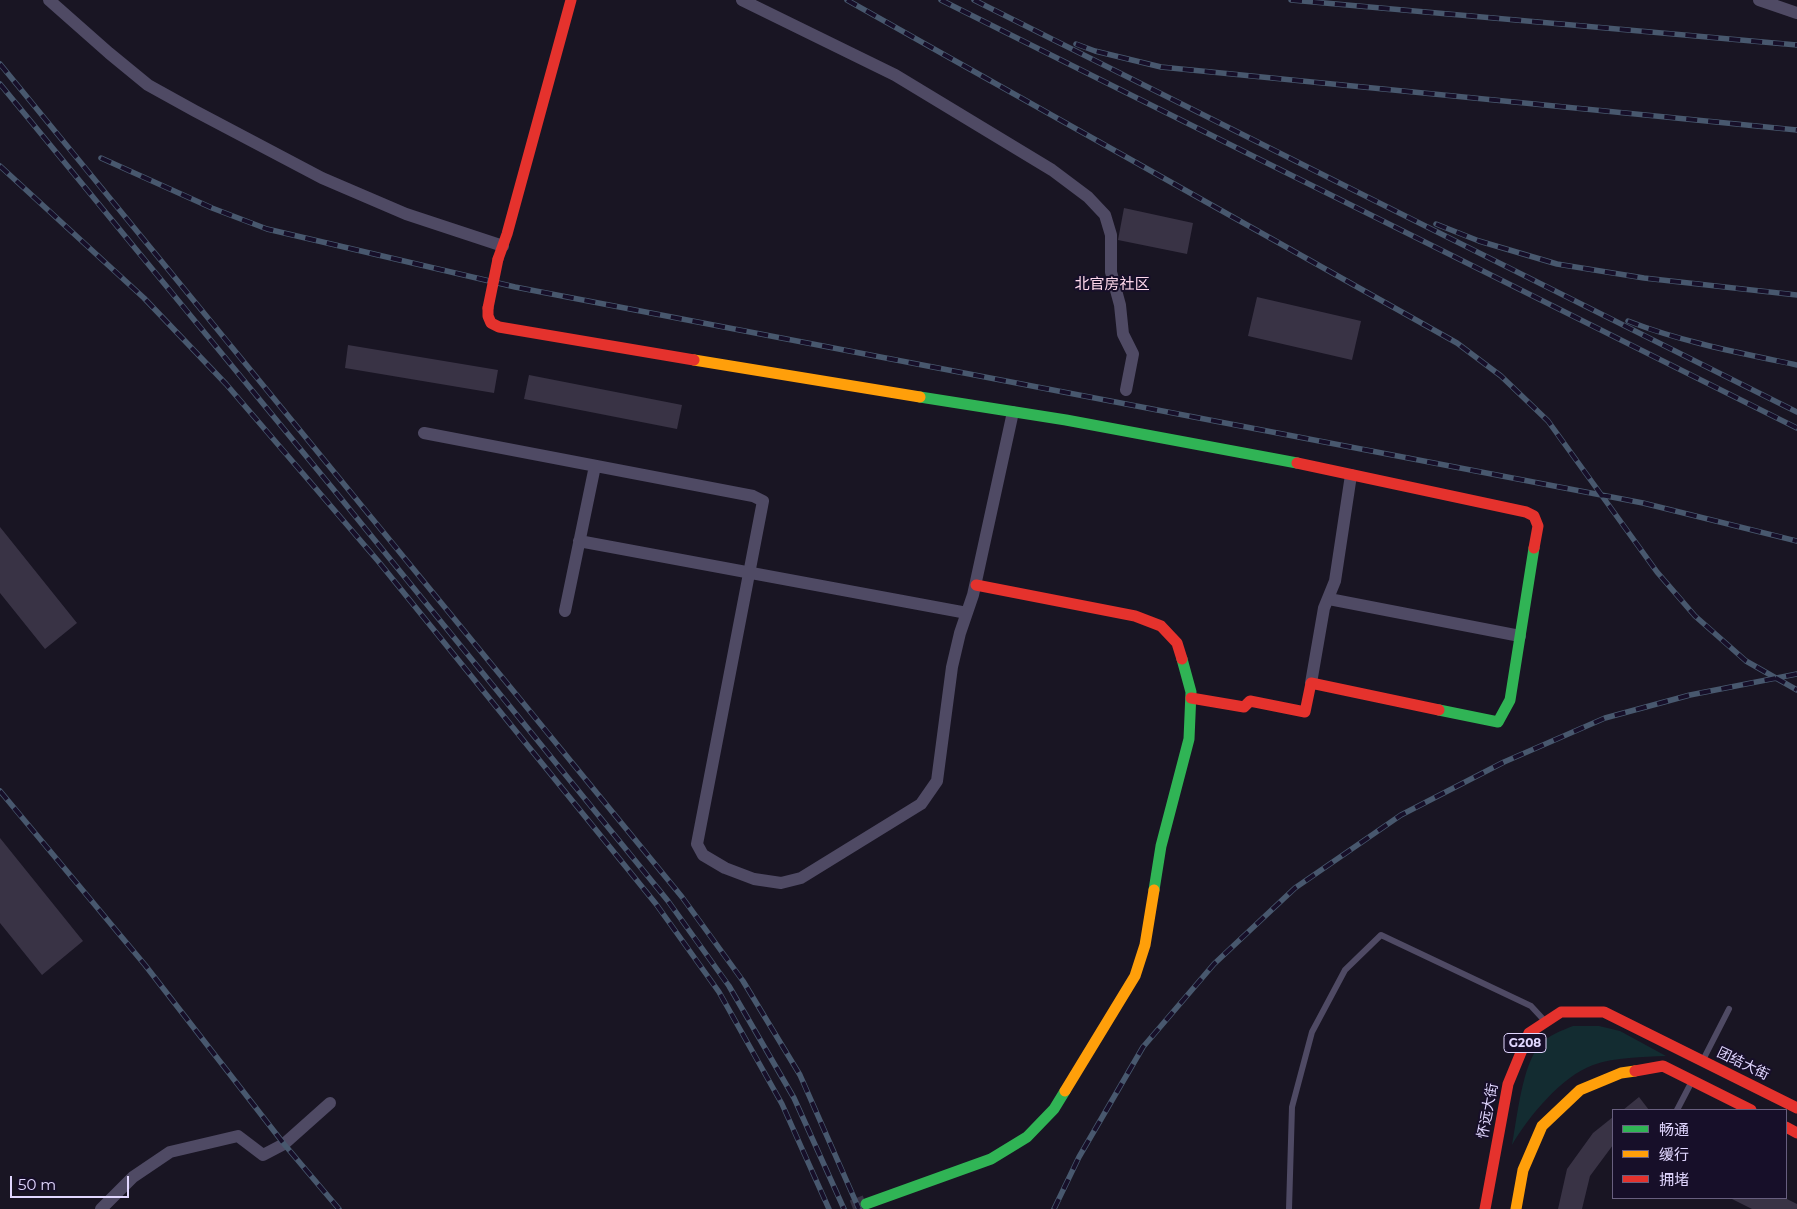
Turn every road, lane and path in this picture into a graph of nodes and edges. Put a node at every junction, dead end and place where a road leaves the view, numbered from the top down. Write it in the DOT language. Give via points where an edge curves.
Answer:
graph roads {
  1 [pos="49,0"];
  2 [pos="571,0"];
  3 [pos="742,0"];
  4 [pos="1759,0"];
  5 [pos="1797,12"];
  6 [pos="503,246"];
  7 [pos="1126,390"];
  8 [pos="1013,412"];
  9 [pos="424,433"];
  10 [pos="594,466"];
  11 [pos="1350,475"];
  12 [pos="579,541"];
  13 [pos="750,573"];
  14 [pos="976,584"];
  15 [pos="1329,599"];
  16 [pos="565,611"];
  17 [pos="967,613"];
  18 [pos="1520,636"];
  19 [pos="1311,683"];
  20 [pos="1191,698"];
  21 [pos="1729,1009"];
  22 [pos="1546,1022"];
  23 [pos="1676,1047"];
  24 [pos="1698,1071"];
  25 [pos="330,1103"];
  26 [pos="1797,1108"];
  27 [pos="1678,1109"];
  28 [pos="1750,1109"];
  29 [pos="866,1204"];
  30 [pos="101,1209"];
  31 [pos="1289,1209"];
  32 [pos="1485,1209"];
  33 [pos="1516,1209"];
  1 -- 6 [label="street" via="148,85 195,111 322,178 406,214"];
  2 -- 6 [label="main road"];
  3 -- 7 [label="street" via="895,75 1052,170 1088,197 1104,215 1111,235 1111,272 1120,305 1123,334 1132,354"];
  4 -- 5 [label="street"];
  6 -- 8 [label="main road, bridge" via="488,308 490,323 499,327"];
  8 -- 11 [label="main road"];
  8 -- 14 [label="street"];
  9 -- 10 [label="street"];
  10 -- 12 [label="street"];
  10 -- 13 [label="street" via="753,496 762,501"];
  11 -- 15 [label="street" via="1335,581"];
  11 -- 18 [label="main road" via="1534,516 1538,526"];
  12 -- 13 [label="street"];
  12 -- 16 [label="street"];
  13 -- 17 [label="street"];
  13 -- 17 [label="street" via="698,844 703,855 754,879 781,883 801,878 921,804 937,781 952,667"];
  14 -- 17 [label="street"];
  14 -- 20 [label="main road" via="1135,616 1161,626 1177,643"];
  15 -- 18 [label="street"];
  15 -- 19 [label="street" via="1324,608"];
  18 -- 19 [label="main road" via="1510,700 1498,722"];
  19 -- 20 [label="main road" via="1305,712 1250,701 1244,707"];
  20 -- 29 [label="main road" via="1189,739 1161,846 1146,945 1135,976 1054,1109 1027,1137 991,1159"];
  21 -- 24 [label="lane"];
  22 -- 23 [label="main road, 怀远大街 / G208" via="1561,1012 1604,1012"];
  22 -- 31 [label="lane" via="1531,1006 1381,935 1345,970 1312,1032 1292,1107"];
  22 -- 32 [label="main road, 怀远大街 / G208" via="1529,1033 1508,1084"];
  23 -- 24 [label="main road, 团结大街 / G208"];
  24 -- 26 [label="main road, 团结大街 / G208"];
  24 -- 27 [label="lane"];
  24 -- 28 [label="main road, 团结大街 / G208"];
  24 -- 33 [label="main road, 团结大街 / G208" via="1663,1066 1621,1073 1580,1090 1542,1126 1523,1170"];
  25 -- 30 [label="street" via="284,1144 264,1155 238,1136 170,1152 133,1177"];
}
